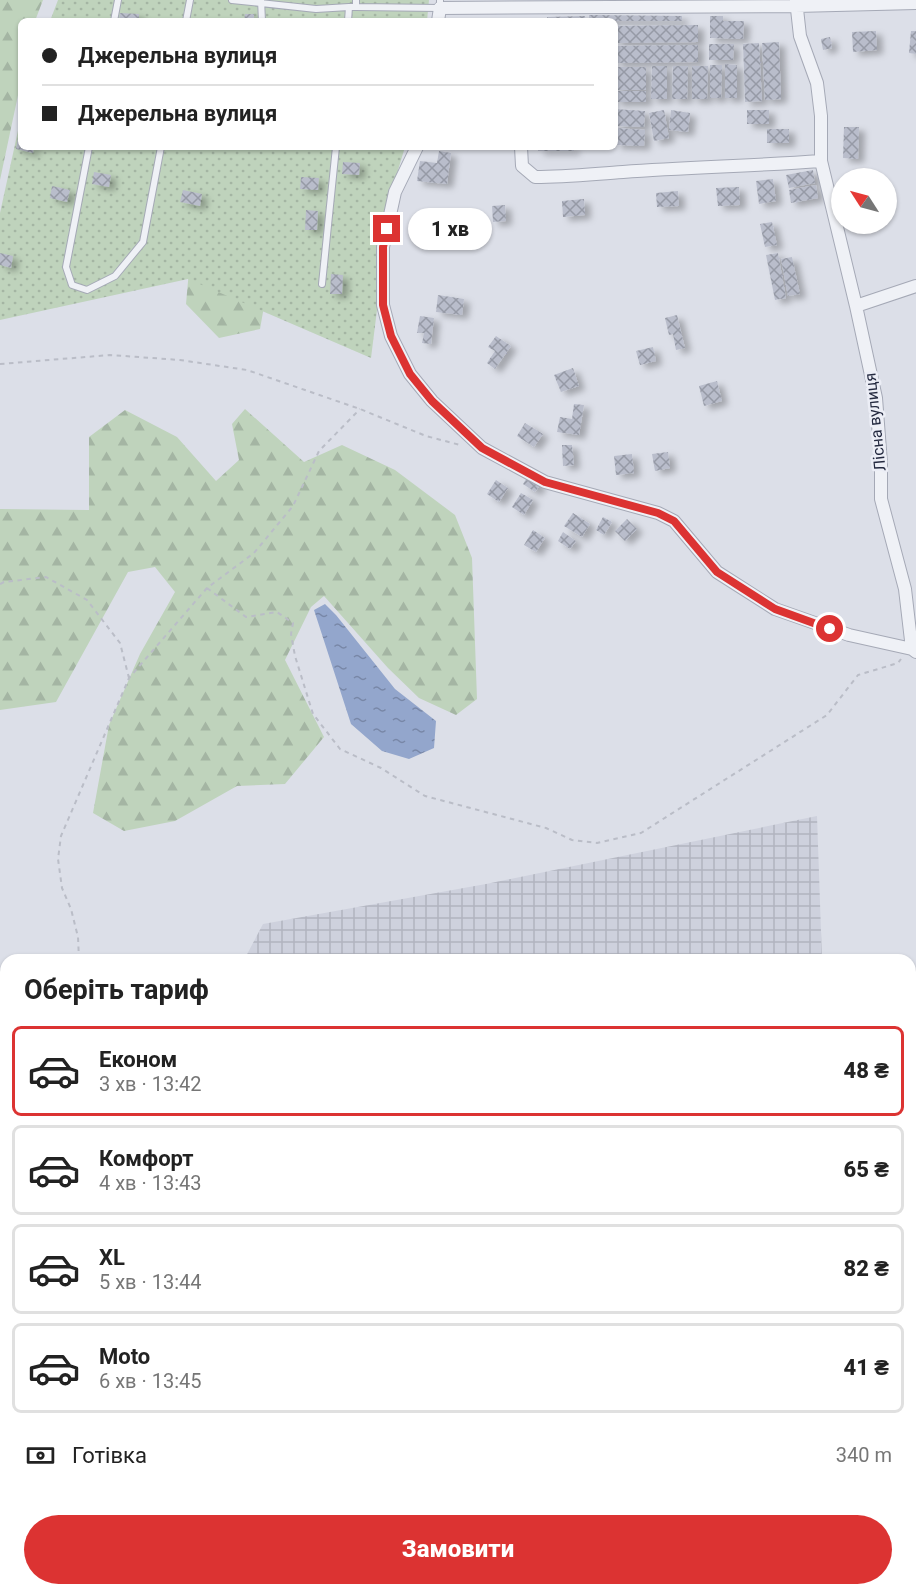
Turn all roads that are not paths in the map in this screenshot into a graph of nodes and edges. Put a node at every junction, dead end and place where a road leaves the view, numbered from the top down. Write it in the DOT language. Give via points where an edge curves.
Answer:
graph roads {
  1 [pos="118,0"];
  2 [pos="190,0"];
  3 [pos="232,0"];
  4 [pos="261,2"];
  5 [pos="796,3"];
  6 [pos="916,3"];
  7 [pos="354,5"];
  8 [pos="439,10"];
  9 [pos="115,18"];
  10 [pos="187,18"];
  11 [pos="262,18"];
  12 [pos="88,150"];
  13 [pos="160,150"];
  14 [pos="336,150"];
  15 [pos="415,150"];
  16 [pos="521,150"];
  17 [pos="821,160"];
  18 [pos="322,284"];
  19 [pos="916,286"];
  20 [pos="856,306"];
  21 [pos="914,651"];
  1 -- 9 [label="lane"];
  2 -- 10 [label="lane"];
  3 -- 4 [label="lane"];
  4 -- 7 [label="lane" via="316,9"];
  4 -- 11 [label="lane"];
  5 -- 6 [label="street"];
  5 -- 8 [label="street"];
  5 -- 17 [label="street, Лісна вулиця" via="800,36 817,83"];
  7 -- 8 [label="lane"];
  12 -- 13 [label="lane" via="66,267 72,285 87,290 115,276 143,242"];
  14 -- 18 [label="lane"];
  15 -- 21 [label="street" via="394,192 383,247 383,305 391,336 410,374 432,401 482,448 545,482 658,513 674,521 717,572 775,609 849,636"];
  16 -- 17 [label="street" via="522,166 535,177"];
  17 -- 20 [label="street, Лісна вулиця"];
  19 -- 20 [label="street"];
  20 -- 21 [label="street, Лісна вулиця" via="876,398 880,500 905,589"];
}
